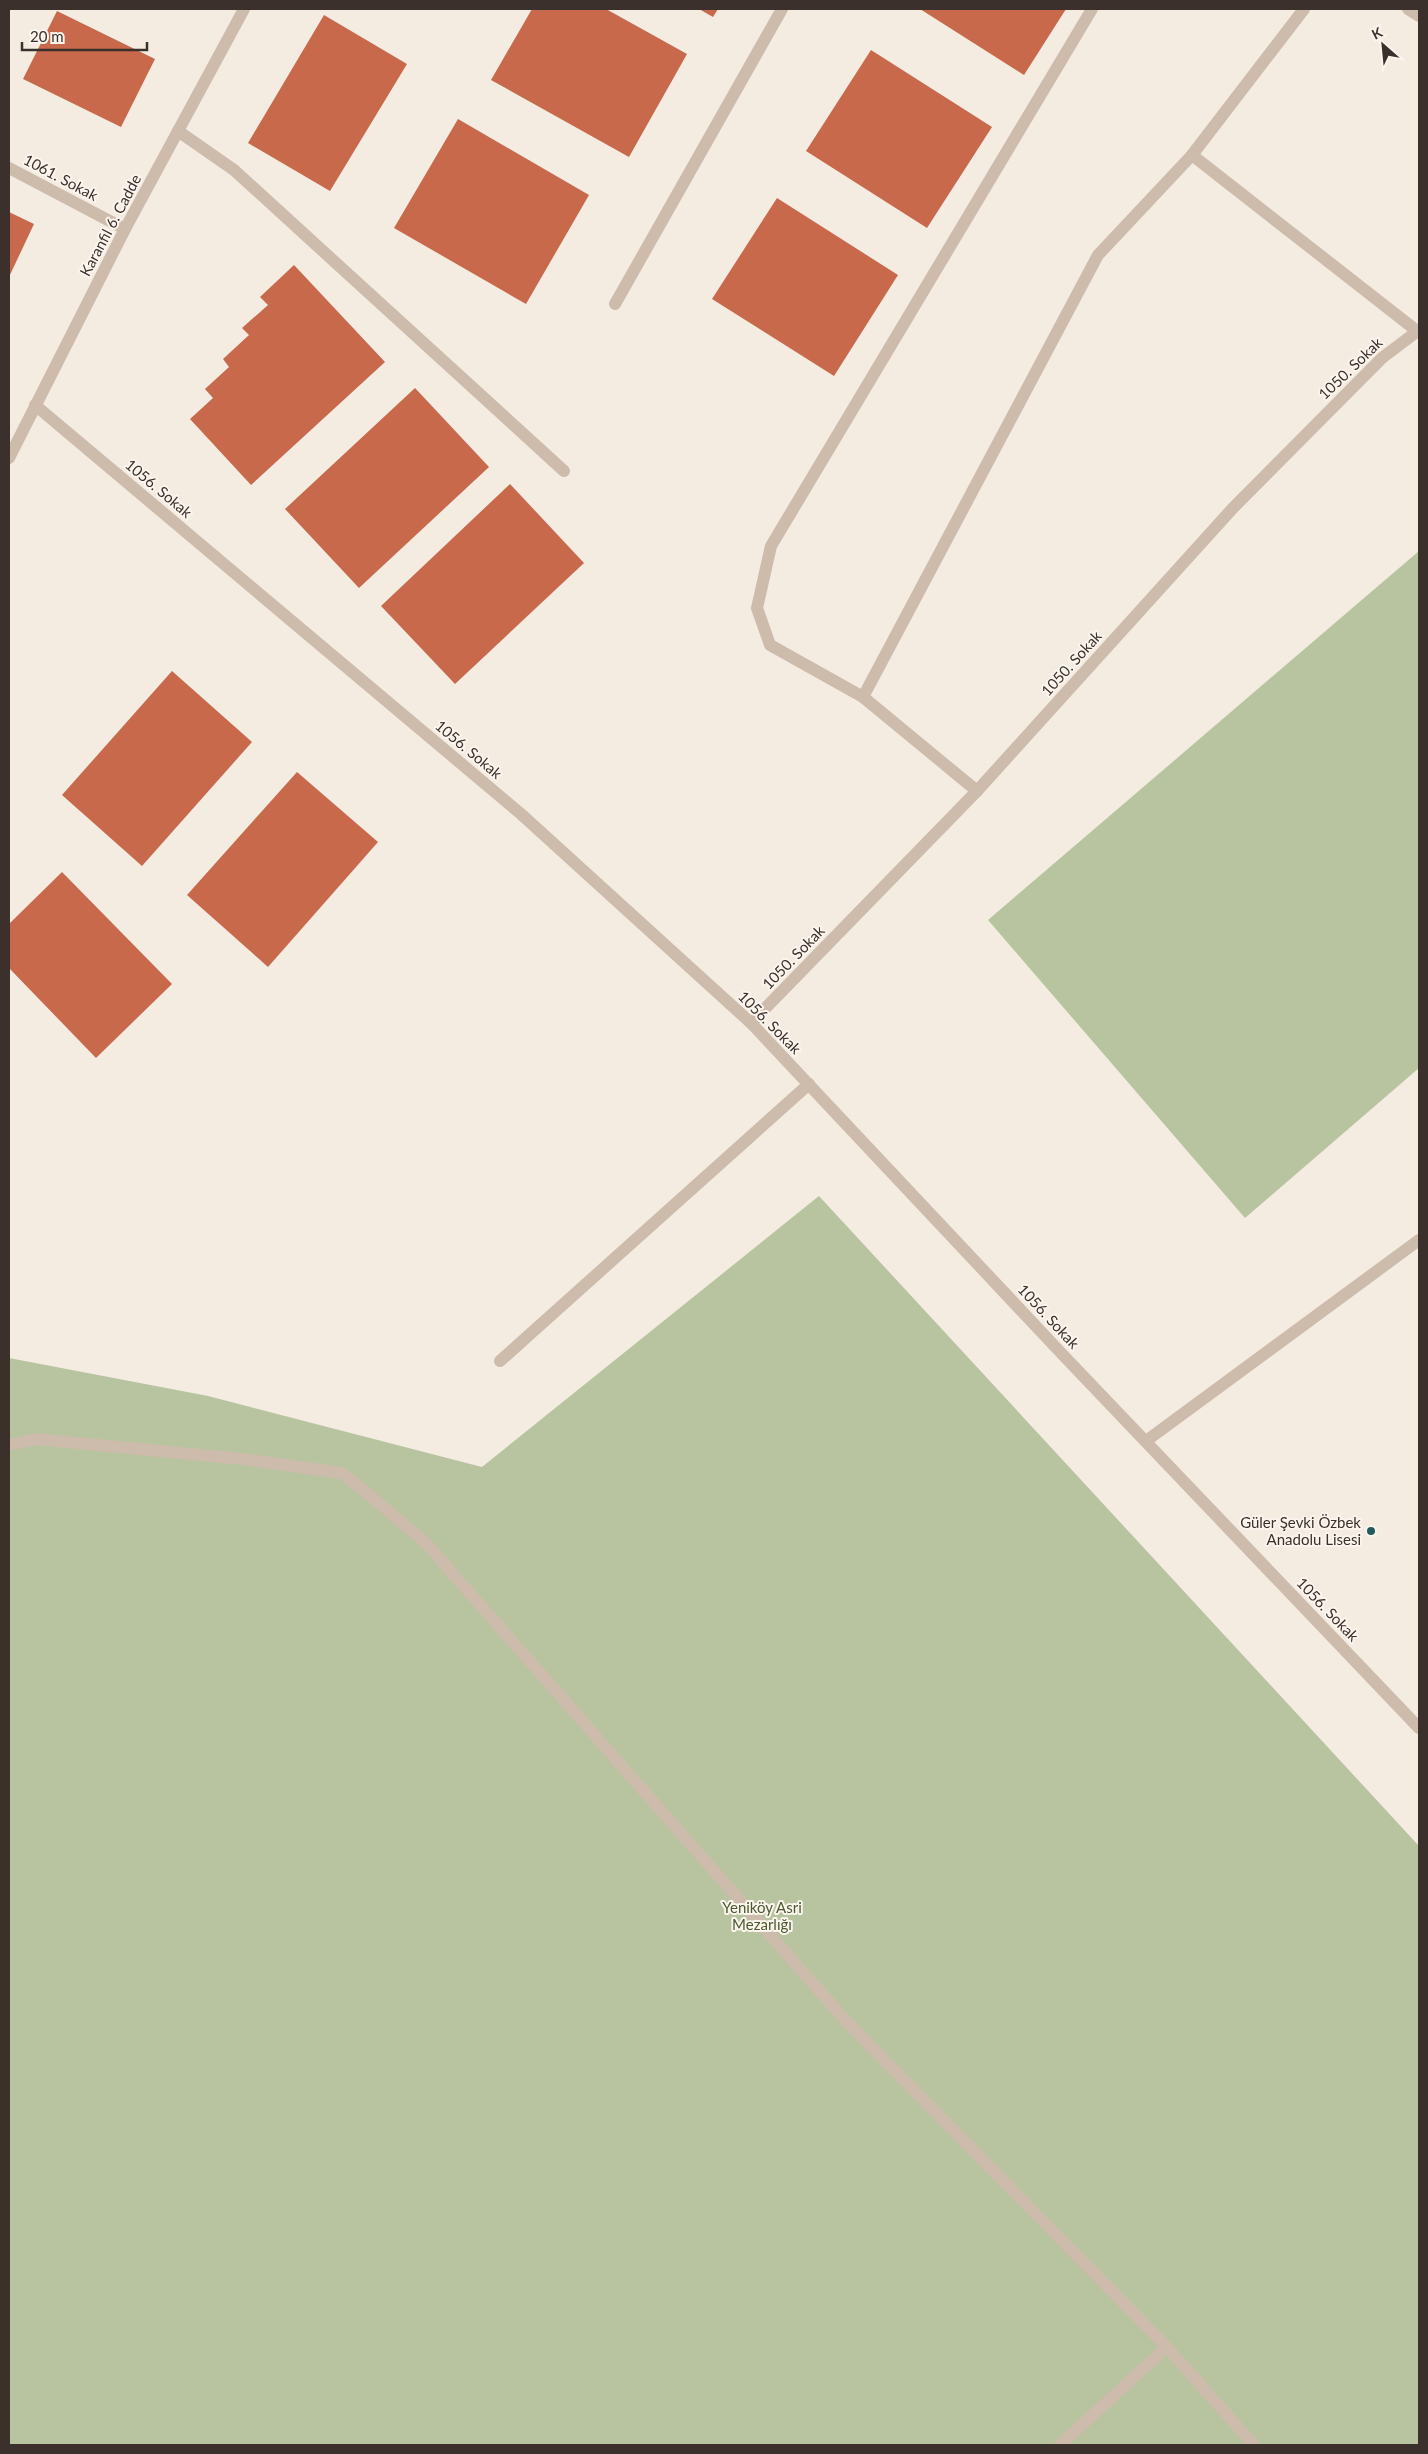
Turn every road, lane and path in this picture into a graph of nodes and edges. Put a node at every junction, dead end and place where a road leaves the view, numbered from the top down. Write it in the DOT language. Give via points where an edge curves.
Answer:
graph roads {
  1 [pos="244,9"];
  2 [pos="782,9"];
  3 [pos="1092,9"];
  4 [pos="1304,9"];
  5 [pos="1408,9"];
  6 [pos="1419,16"];
  7 [pos="178,131"];
  8 [pos="1192,155"];
  9 [pos="9,168"];
  10 [pos="125,229"];
  11 [pos="615,304"];
  12 [pos="1418,330"];
  13 [pos="35,405"];
  14 [pos="9,458"];
  15 [pos="564,471"];
  16 [pos="863,697"];
  17 [pos="977,791"];
  18 [pos="751,1023"];
  19 [pos="809,1084"];
  20 [pos="1419,1240"];
  21 [pos="500,1360"];
  22 [pos="1146,1441"];
  23 [pos="9,1445"];
  24 [pos="1419,1728"];
  25 [pos="1167,2347"];
  26 [pos="1060,2445"];
  27 [pos="1254,2445"];
  1 -- 7 [label="street, Karanfil 6. Cadde"];
  2 -- 11 [label="street"];
  3 -- 16 [label="street" via="771,546 757,608 770,645"];
  4 -- 8 [label="street"];
  5 -- 6 [label="street"];
  7 -- 10 [label="street, Karanfil 6. Cadde"];
  7 -- 15 [label="street" via="234,170"];
  8 -- 12 [label="street"];
  8 -- 16 [label="street" via="1098,255"];
  9 -- 10 [label="street, 1061. Sokak"];
  10 -- 13 [label="street, Karanfil 6. Cadde"];
  12 -- 17 [label="street, 1050. Sokak" via="1382,358 1232,508"];
  13 -- 14 [label="street, Karanfil 6. Cadde"];
  13 -- 18 [label="street, 1056. Sokak" via="521,814"];
  16 -- 17 [label="street"];
  17 -- 18 [label="street, 1050. Sokak"];
  18 -- 19 [label="street, 1056. Sokak"];
  19 -- 21 [label="street"];
  19 -- 22 [label="street, 1056. Sokak"];
  20 -- 22 [label="street"];
  22 -- 24 [label="street, 1056. Sokak"];
  23 -- 25 [label="street" via="36,1439 242,1459 342,1473 425,1542 847,2022"];
  25 -- 26 [label="street"];
  25 -- 27 [label="street"];
}
